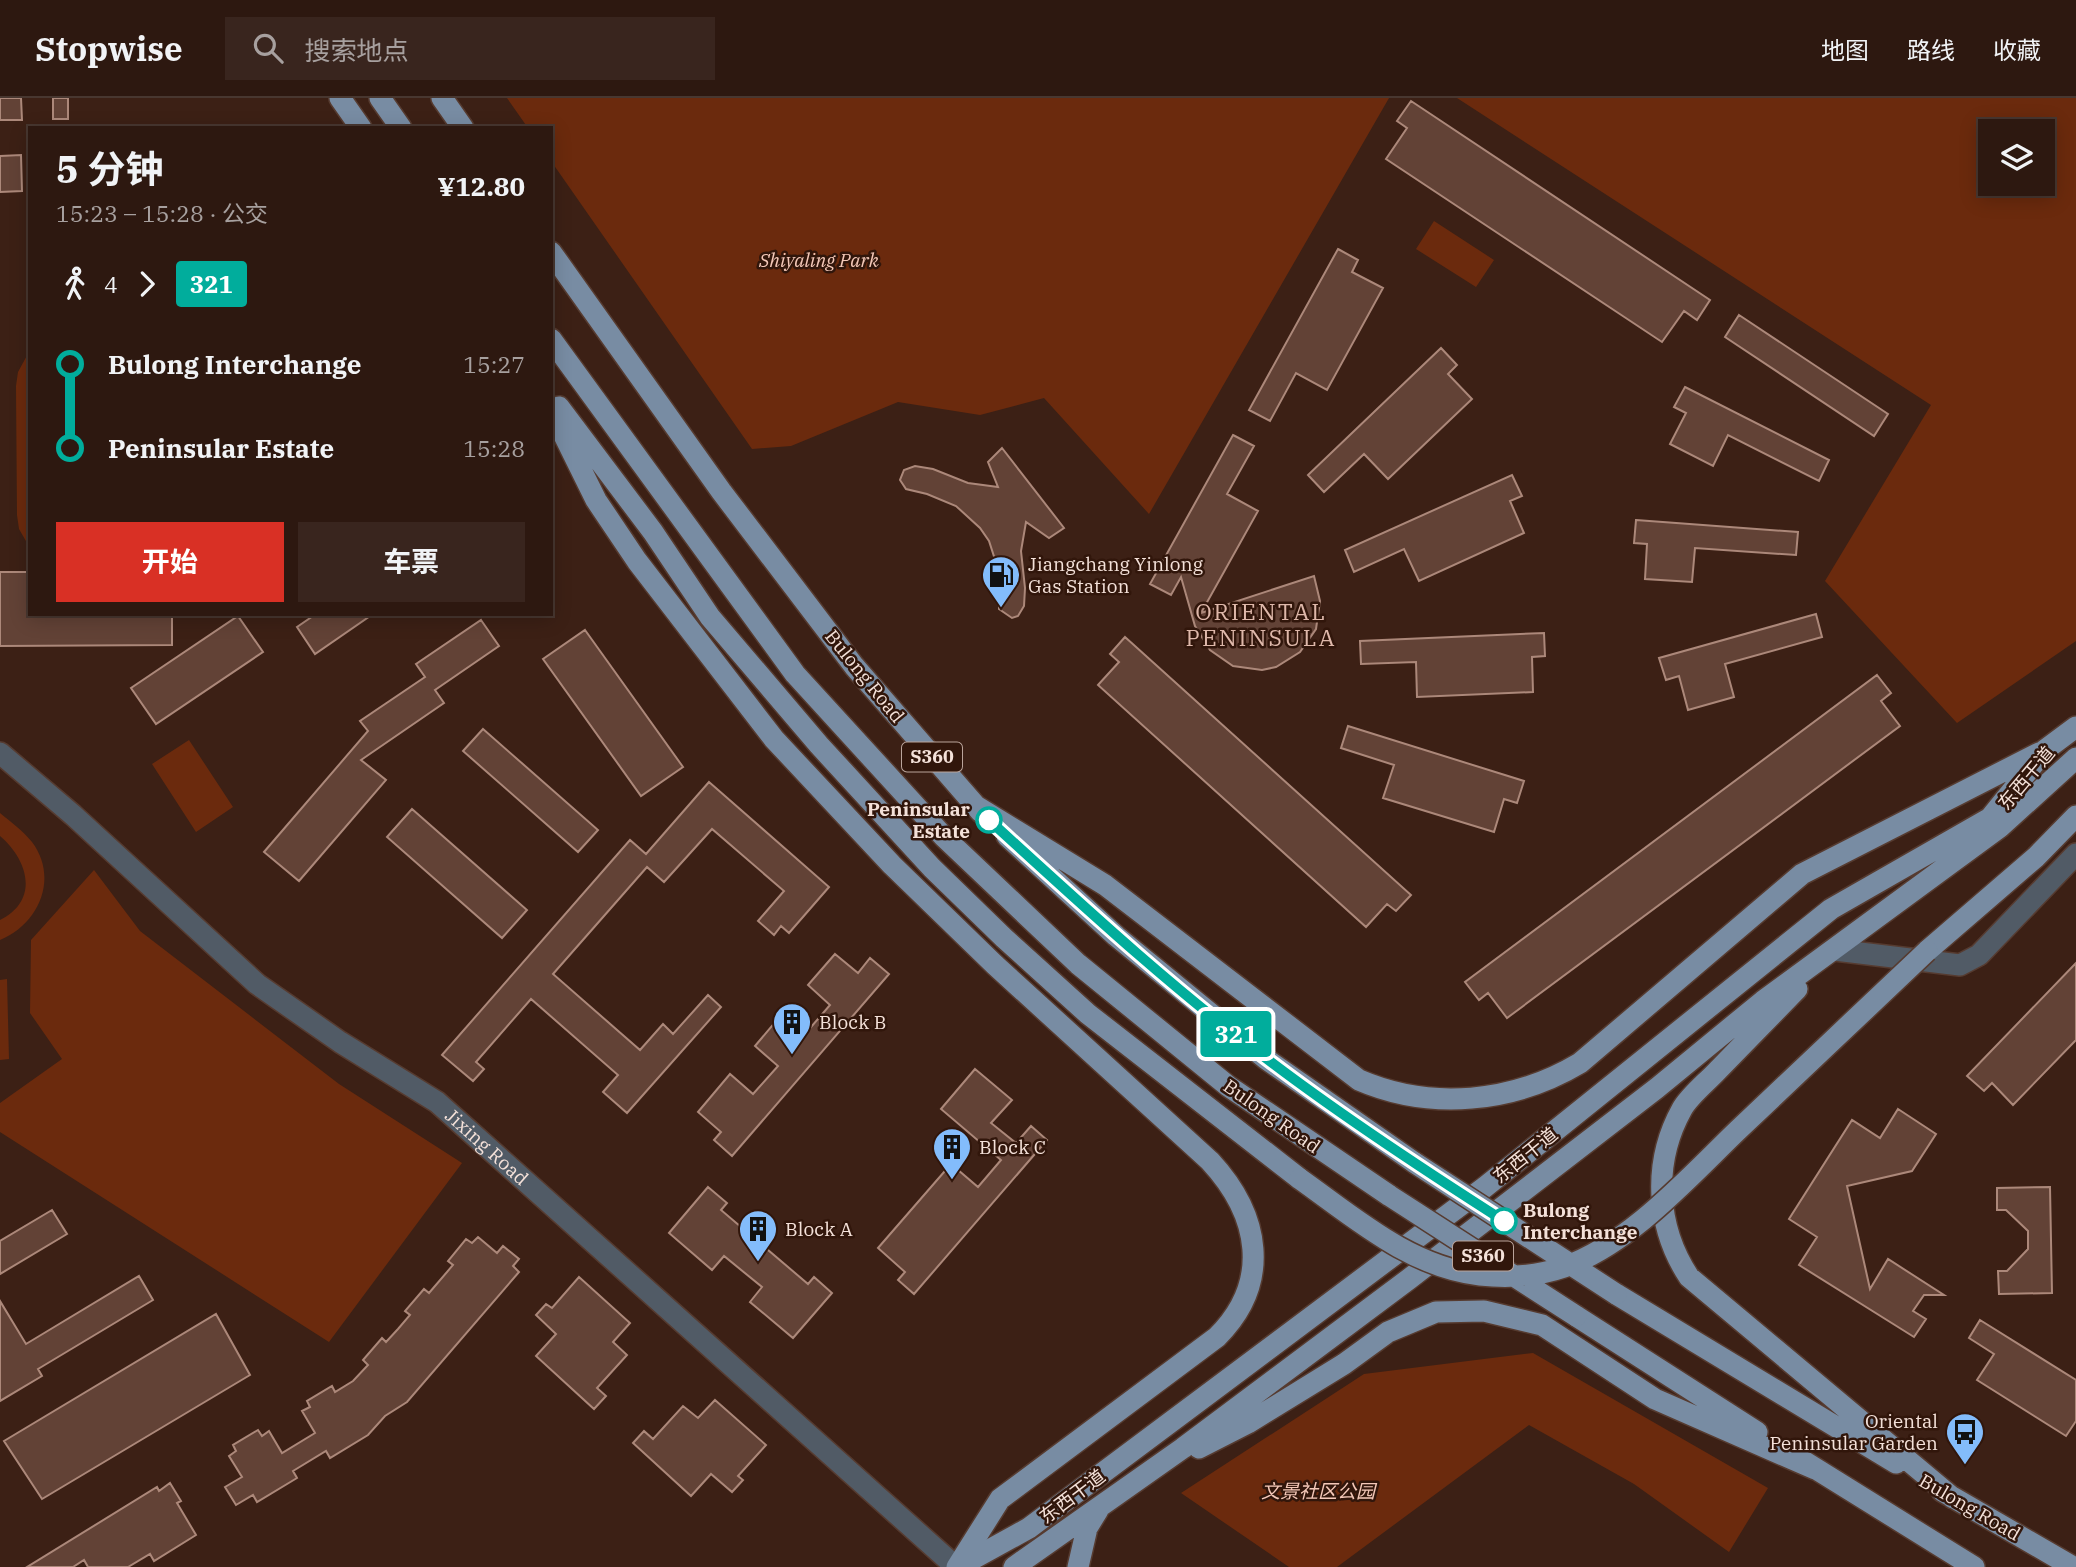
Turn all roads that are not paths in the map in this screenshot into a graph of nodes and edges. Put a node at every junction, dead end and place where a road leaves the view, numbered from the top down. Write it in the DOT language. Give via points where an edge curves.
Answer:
graph roads {
  1 [pos="340,98"];
  2 [pos="380,98"];
  3 [pos="442,98"];
  4 [pos="360,126"];
  5 [pos="400,126"];
  6 [pos="462,126"];
  7 [pos="553,255"];
  8 [pos="553,342"];
  9 [pos="553,400"];
  10 [pos="553,413"];
  11 [pos="668,503"];
  12 [pos="710,617"];
  13 [pos="795,674"];
  14 [pos="2076,727"];
  15 [pos="2045,750"];
  16 [pos="0,753"];
  17 [pos="2076,758"];
  18 [pos="1965,789"];
  19 [pos="971,803"];
  20 [pos="2076,816"];
  21 [pos="1995,822"];
  22 [pos="2076,846"];
  23 [pos="2076,854"];
  24 [pos="2036,857"];
  25 [pos="1835,950"];
  26 [pos="1815,1469"];
  27 [pos="1129,1485"];
  28 [pos="1953,1498"];
  29 [pos="1102,1504"];
  30 [pos="957,1567"];
  31 [pos="1014,1567"];
  32 [pos="1078,1567"];
  33 [pos="1974,1567"];
  34 [pos="2073,1567"];
  1 -- 4 [label="main road"];
  2 -- 5 [label="main road"];
  3 -- 6 [label="main road"];
  7 -- 19 [label="main road, Bulong Road / S360" via="729,502 854,666"];
  8 -- 11 [label="main road, Bulong Road / S360"];
  9 -- 12 [label="main road" via="653,532"];
  10 -- 30 [label="main road" via="596,500 774,739 920,892 1210,1161 1234,1191 1249,1221 1253,1243 1250,1280 1231,1323 1000,1499"];
  11 -- 12 [label="main road"];
  11 -- 13 [label="main road, Bulong Road / S360"];
  12 -- 13 [label="main road"];
  12 -- 24 [label="main road, bridge" via="861,792 1004,938 1088,1014 1380,1237 1441,1267 1480,1275 1526,1276 1565,1267 1600,1249 1662,1203 1927,951"];
  13 -- 26 [label="main road, Bulong Road / S360, bridge" via="944,837 1078,964 1228,1086 1390,1196"];
  14 -- 15 [label="main road, 东西干道"];
  15 -- 18 [label="main road"];
  15 -- 21 [label="main road, 东西干道"];
  16 -- 30 [label="street, Jixing Road" via="257,984 437,1102"];
  17 -- 21 [label="main road, 东西干道"];
  18 -- 19 [label="main road" via="1802,874 1602,1047 1559,1076 1524,1089 1462,1099 1393,1093 1359,1080 1105,885"];
  18 -- 21 [label="main road"];
  19 -- 28 [label="main road, Bulong Road / S360, bridge" via="1116,936 1266,1059 1616,1294"];
  20 -- 24 [label="main road"];
  21 -- 25 [label="main road, 东西干道"];
  21 -- 30 [label="main road, 东西干道" via="1831,909 1485,1187 1029,1528"];
  22 -- 24 [label="street"];
  23 -- 25 [label="street" via="1979,955 1960,965"];
  25 -- 27 [label="main road, 东西干道" via="1763,1001 1420,1271"];
  25 -- 28 [label="main road" via="1683,1108 1660,1184 1667,1232 1689,1277"];
  26 -- 27 [label="main road" via="1655,1399 1542,1325 1484,1311 1436,1312 1388,1332 1248,1423"];
  26 -- 33 [label="main road, S360"];
  27 -- 29 [label="main road, 东西干道"];
  28 -- 34 [label="main road, Bulong Road / S360"];
  29 -- 31 [label="main road, 东西干道"];
  29 -- 32 [label="main road" via="1087,1528"];
}
